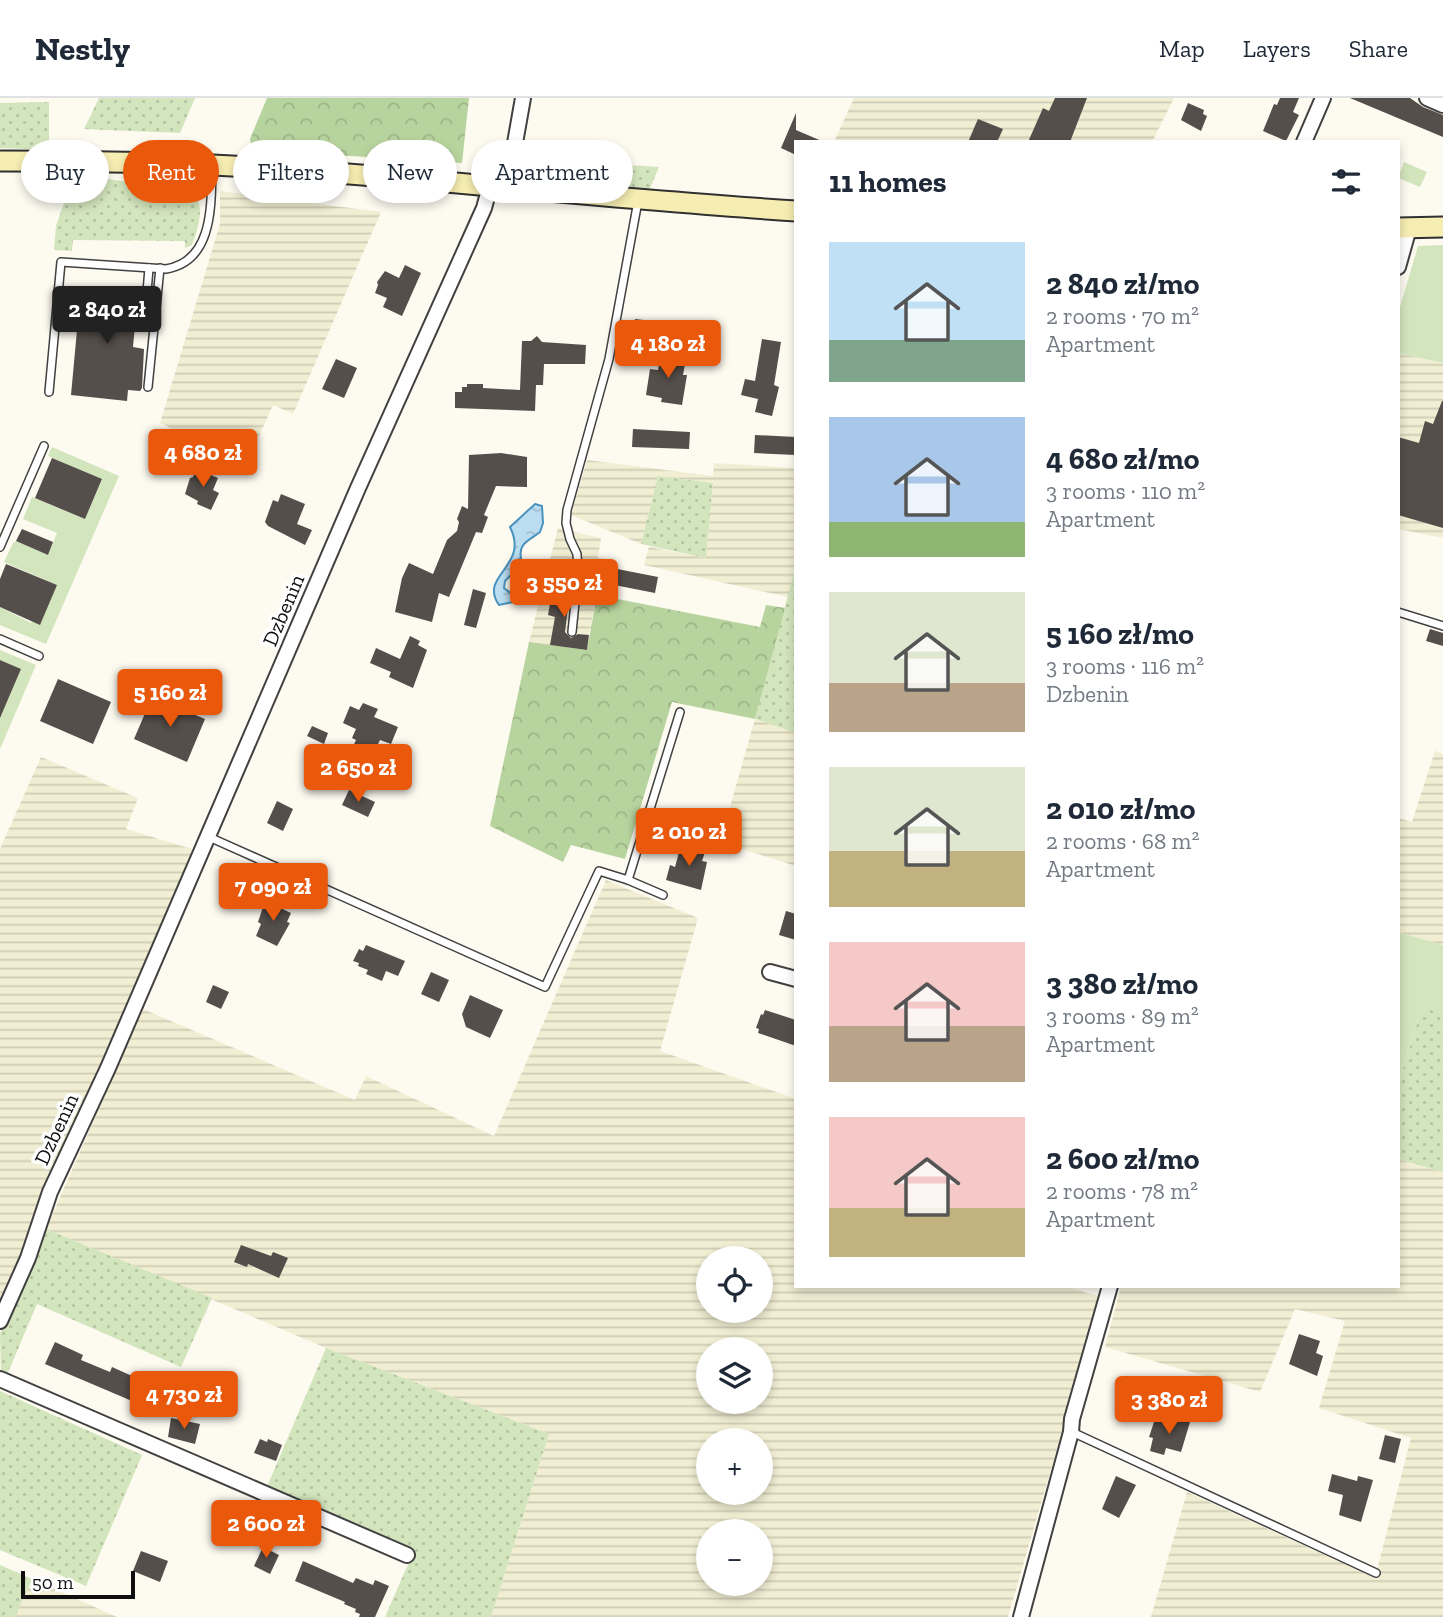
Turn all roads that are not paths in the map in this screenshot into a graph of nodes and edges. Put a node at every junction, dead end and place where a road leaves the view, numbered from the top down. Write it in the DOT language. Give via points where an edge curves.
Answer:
graph roads {
  1 [pos="523,98"];
  2 [pos="1323,98"];
  3 [pos="1427,98"];
  4 [pos="1443,105"];
  5 [pos="512,140"];
  6 [pos="1305,140"];
  7 [pos="0,161"];
  8 [pos="123,163"];
  9 [pos="219,166"];
  10 [pos="471,185"];
  11 [pos="633,199"];
  12 [pos="639,200"];
  13 [pos="210,203"];
  14 [pos="488,203"];
  15 [pos="794,211"];
  16 [pos="1443,227"];
  17 [pos="1404,228"];
  18 [pos="1400,254"];
  19 [pos="149,268"];
  20 [pos="160,268"];
  21 [pos="147,292"];
  22 [pos="148,387"];
  23 [pos="49,393"];
  24 [pos="44,446"];
  25 [pos="0,547"];
  26 [pos="1400,613"];
  27 [pos="1443,626"];
  28 [pos="572,632"];
  29 [pos="0,639"];
  30 [pos="39,656"];
  31 [pos="680,712"];
  32 [pos="209,837"];
  33 [pos="628,880"];
  34 [pos="663,895"];
  35 [pos="771,972"];
  36 [pos="794,978"];
  37 [pos="1109,1288"];
  38 [pos="0,1321"];
  39 [pos="0,1379"];
  40 [pos="1071,1432"];
  41 [pos="407,1555"];
  42 [pos="1376,1573"];
  43 [pos="1021,1617"];
  1 -- 5 [label="street, Dzbenin"];
  2 -- 6 [label="street"];
  3 -- 4 [label="street"];
  7 -- 8 [label="street"];
  9 -- 10 [label="street"];
  11 -- 12 [label="street"];
  12 -- 15 [label="street"];
  12 -- 28 [label="lane" via="609,359 567,510 578,573"];
  13 -- 20 [label="lane" via="208,227 192,256 173,268"];
  14 -- 32 [label="street, Dzbenin" via="358,488"];
  16 -- 17 [label="street"];
  17 -- 18 [label="street"];
  19 -- 20 [label="lane"];
  19 -- 21 [label="lane"];
  19 -- 23 [label="lane" via="61,262"];
  20 -- 22 [label="lane"];
  24 -- 25 [label="lane"];
  26 -- 27 [label="lane"];
  29 -- 30 [label="lane"];
  31 -- 33 [label="lane"];
  32 -- 33 [label="lane" via="545,987 599,871"];
  32 -- 38 [label="street, Dzbenin" via="50,1192"];
  33 -- 34 [label="lane"];
  35 -- 36 [label="street"];
  37 -- 40 [label="street"];
  39 -- 41 [label="street"];
  40 -- 42 [label="lane"];
  40 -- 43 [label="street"];
}
